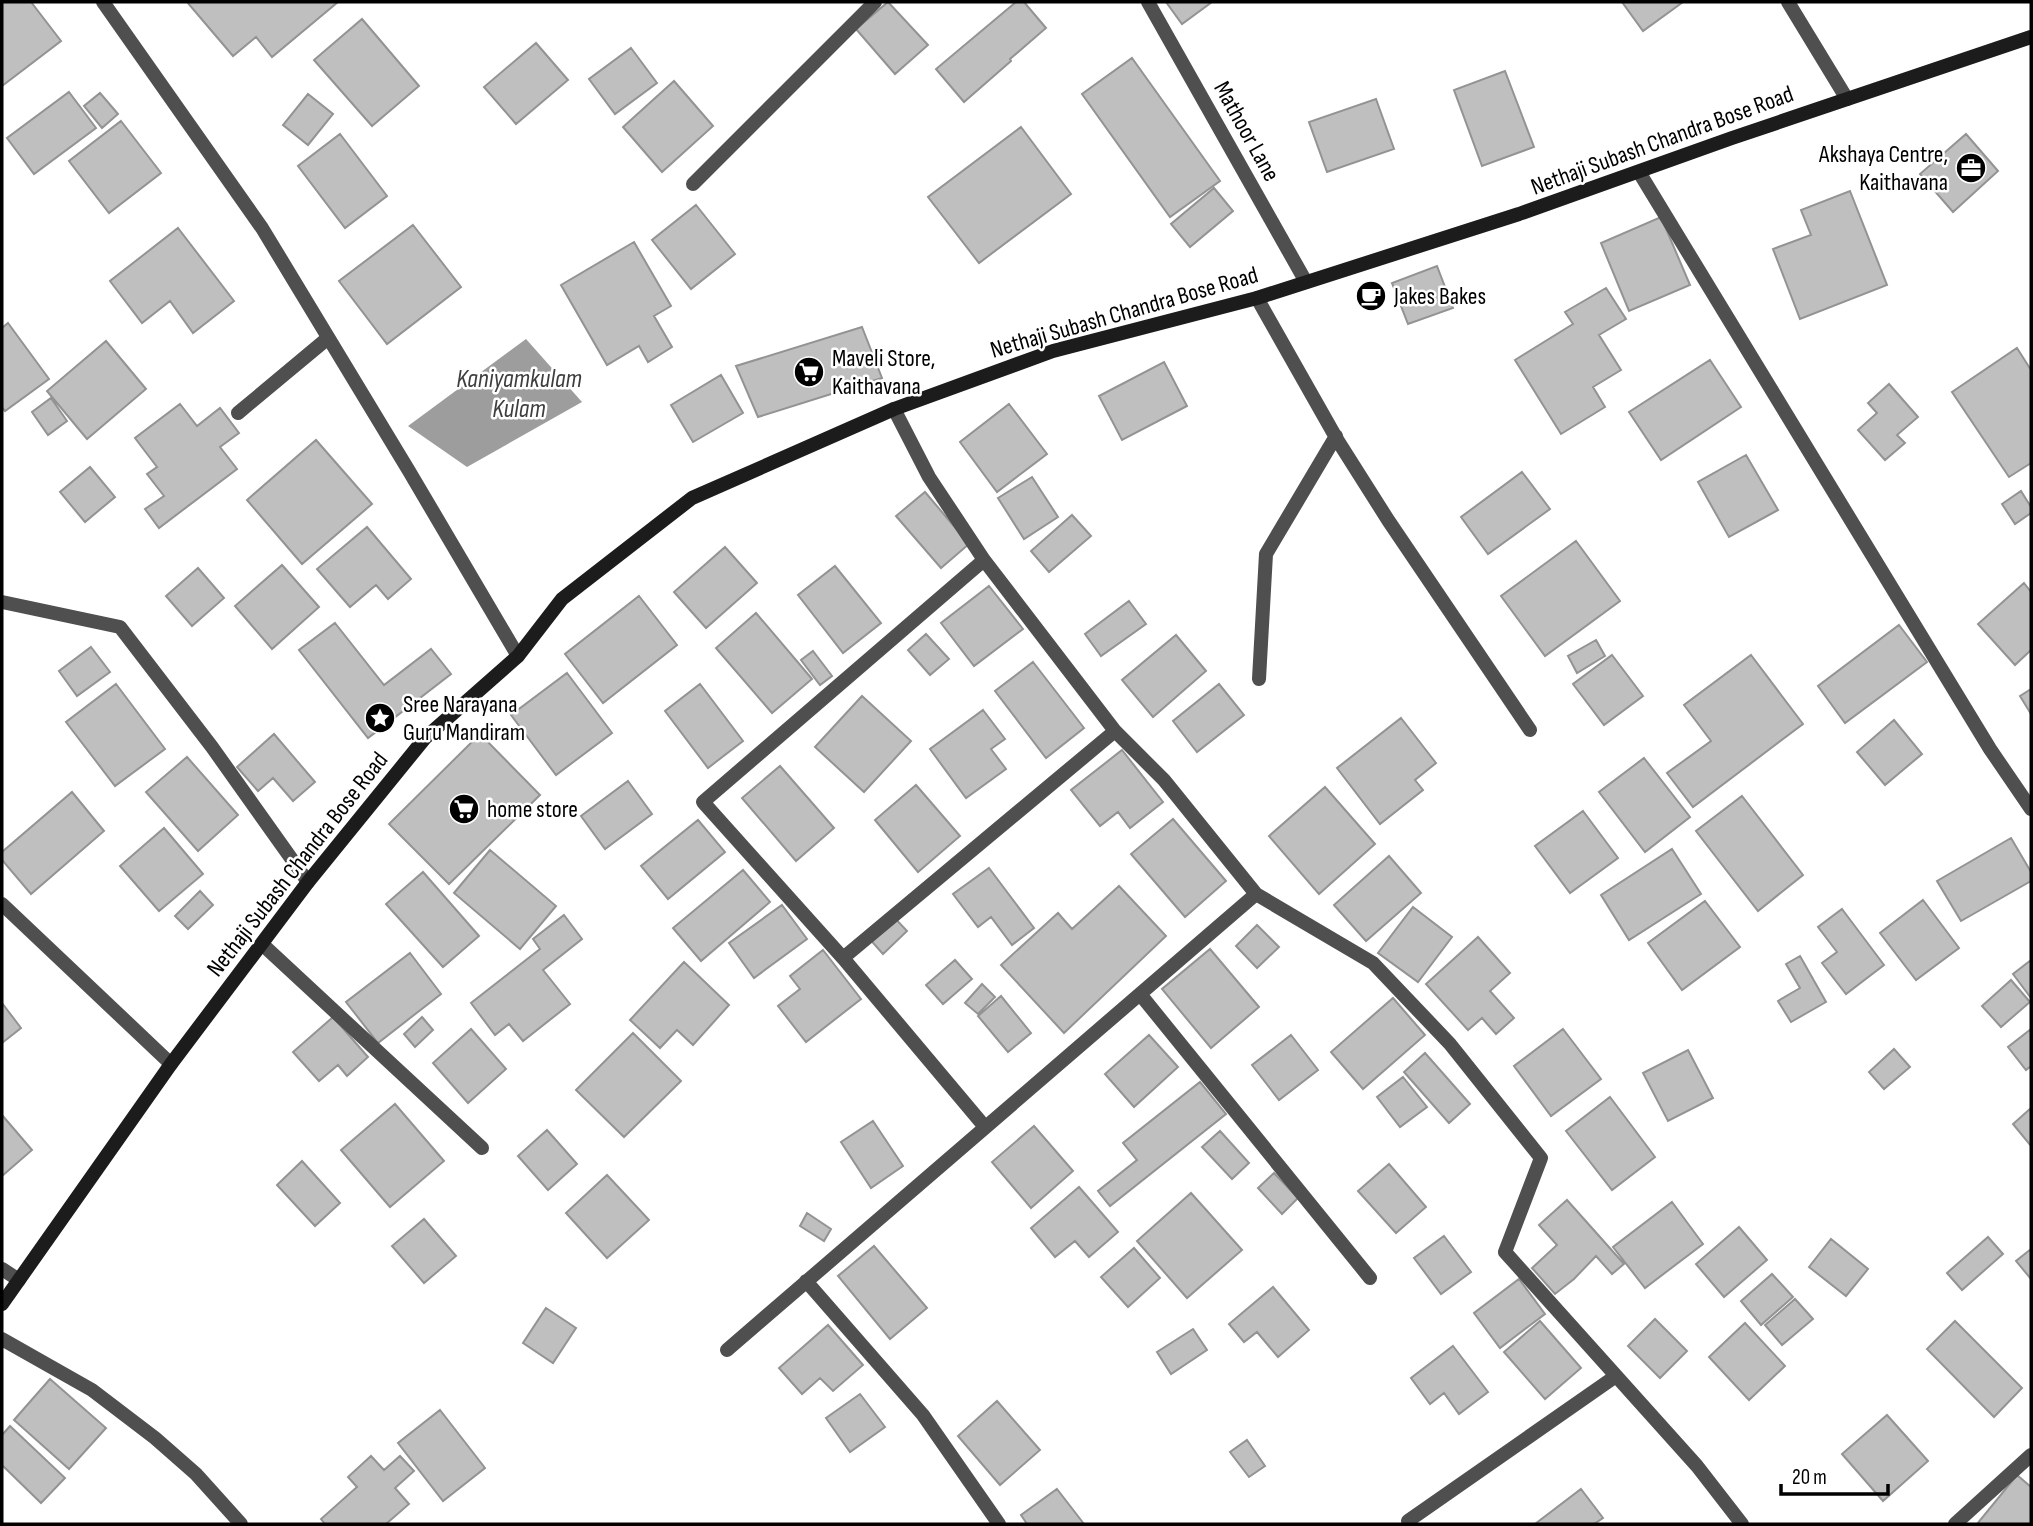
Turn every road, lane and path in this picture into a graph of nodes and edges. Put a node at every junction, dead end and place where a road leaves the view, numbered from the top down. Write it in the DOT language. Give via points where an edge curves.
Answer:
graph roads {
  1 [pos="103,2"];
  2 [pos="874,2"];
  3 [pos="1148,2"];
  4 [pos="1788,2"];
  5 [pos="2031,37"];
  6 [pos="1847,99"];
  7 [pos="1639,172"];
  8 [pos="693,184"];
  9 [pos="1306,282"];
  10 [pos="1257,298"];
  11 [pos="328,338"];
  12 [pos="894,409"];
  13 [pos="238,413"];
  14 [pos="1336,436"];
  15 [pos="984,560"];
  16 [pos="2,602"];
  17 [pos="518,656"];
  18 [pos="1259,679"];
  19 [pos="1530,730"];
  20 [pos="1115,731"];
  21 [pos="2031,809"];
  22 [pos="308,881"];
  23 [pos="1256,894"];
  24 [pos="2,904"];
  25 [pos="262,944"];
  26 [pos="843,958"];
  27 [pos="1140,993"];
  28 [pos="171,1064"];
  29 [pos="985,1127"];
  30 [pos="482,1148"];
  31 [pos="2,1269"];
  32 [pos="1370,1278"];
  33 [pos="19,1280"];
  34 [pos="806,1281"];
  35 [pos="2,1304"];
  36 [pos="2,1339"];
  37 [pos="727,1350"];
  38 [pos="1616,1376"];
  39 [pos="2031,1455"];
  40 [pos="1408,1521"];
  41 [pos="241,1524"];
  42 [pos="999,1524"];
  43 [pos="1742,1524"];
  44 [pos="1955,1524"];
  1 -- 11 [label="street" via="262,229"];
  2 -- 8 [label="street"];
  3 -- 9 [label="street, Mathoor Lane"];
  4 -- 6 [label="street"];
  5 -- 6 [label="main road, Nethaji Subash Chandra Bose Road"];
  6 -- 7 [label="main road, Nethaji Subash Chandra Bose Road"];
  7 -- 9 [label="main road, Nethaji Subash Chandra Bose Road" via="1520,215"];
  7 -- 21 [label="street"];
  9 -- 10 [label="main road, Nethaji Subash Chandra Bose Road"];
  10 -- 12 [label="main road, Nethaji Subash Chandra Bose Road" via="1054,351"];
  10 -- 14 [label="street"];
  11 -- 13 [label="street"];
  11 -- 17 [label="street"];
  12 -- 15 [label="street" via="929,477"];
  12 -- 17 [label="main road, Nethaji Subash Chandra Bose Road" via="692,498 562,599"];
  14 -- 18 [label="street" via="1266,554"];
  14 -- 19 [label="street"];
  15 -- 20 [label="street"];
  15 -- 26 [label="street" via="704,802"];
  16 -- 22 [label="street" via="120,627"];
  17 -- 22 [label="main road, Nethaji Subash Chandra Bose Road" via="425,738"];
  20 -- 23 [label="street" via="1164,780"];
  20 -- 26 [label="street"];
  22 -- 25 [label="main road, Nethaji Subash Chandra Bose Road"];
  23 -- 27 [label="street"];
  23 -- 38 [label="street" via="1373,963 1450,1044 1541,1158 1505,1252"];
  24 -- 28 [label="street"];
  25 -- 28 [label="main road, Nethaji Subash Chandra Bose Road"];
  25 -- 30 [label="street"];
  26 -- 29 [label="street"];
  27 -- 29 [label="street"];
  27 -- 32 [label="street"];
  28 -- 33 [label="main road, Nethaji Subash Chandra Bose Road"];
  29 -- 34 [label="street"];
  31 -- 33 [label="street"];
  33 -- 35 [label="main road, Nethaji Subash Chandra Bose Road"];
  34 -- 37 [label="street"];
  34 -- 42 [label="street" via="923,1415"];
  36 -- 41 [label="street" via="92,1390 144,1430 196,1474"];
  38 -- 40 [label="street"];
  38 -- 43 [label="street"];
  39 -- 44 [label="street"];
}
